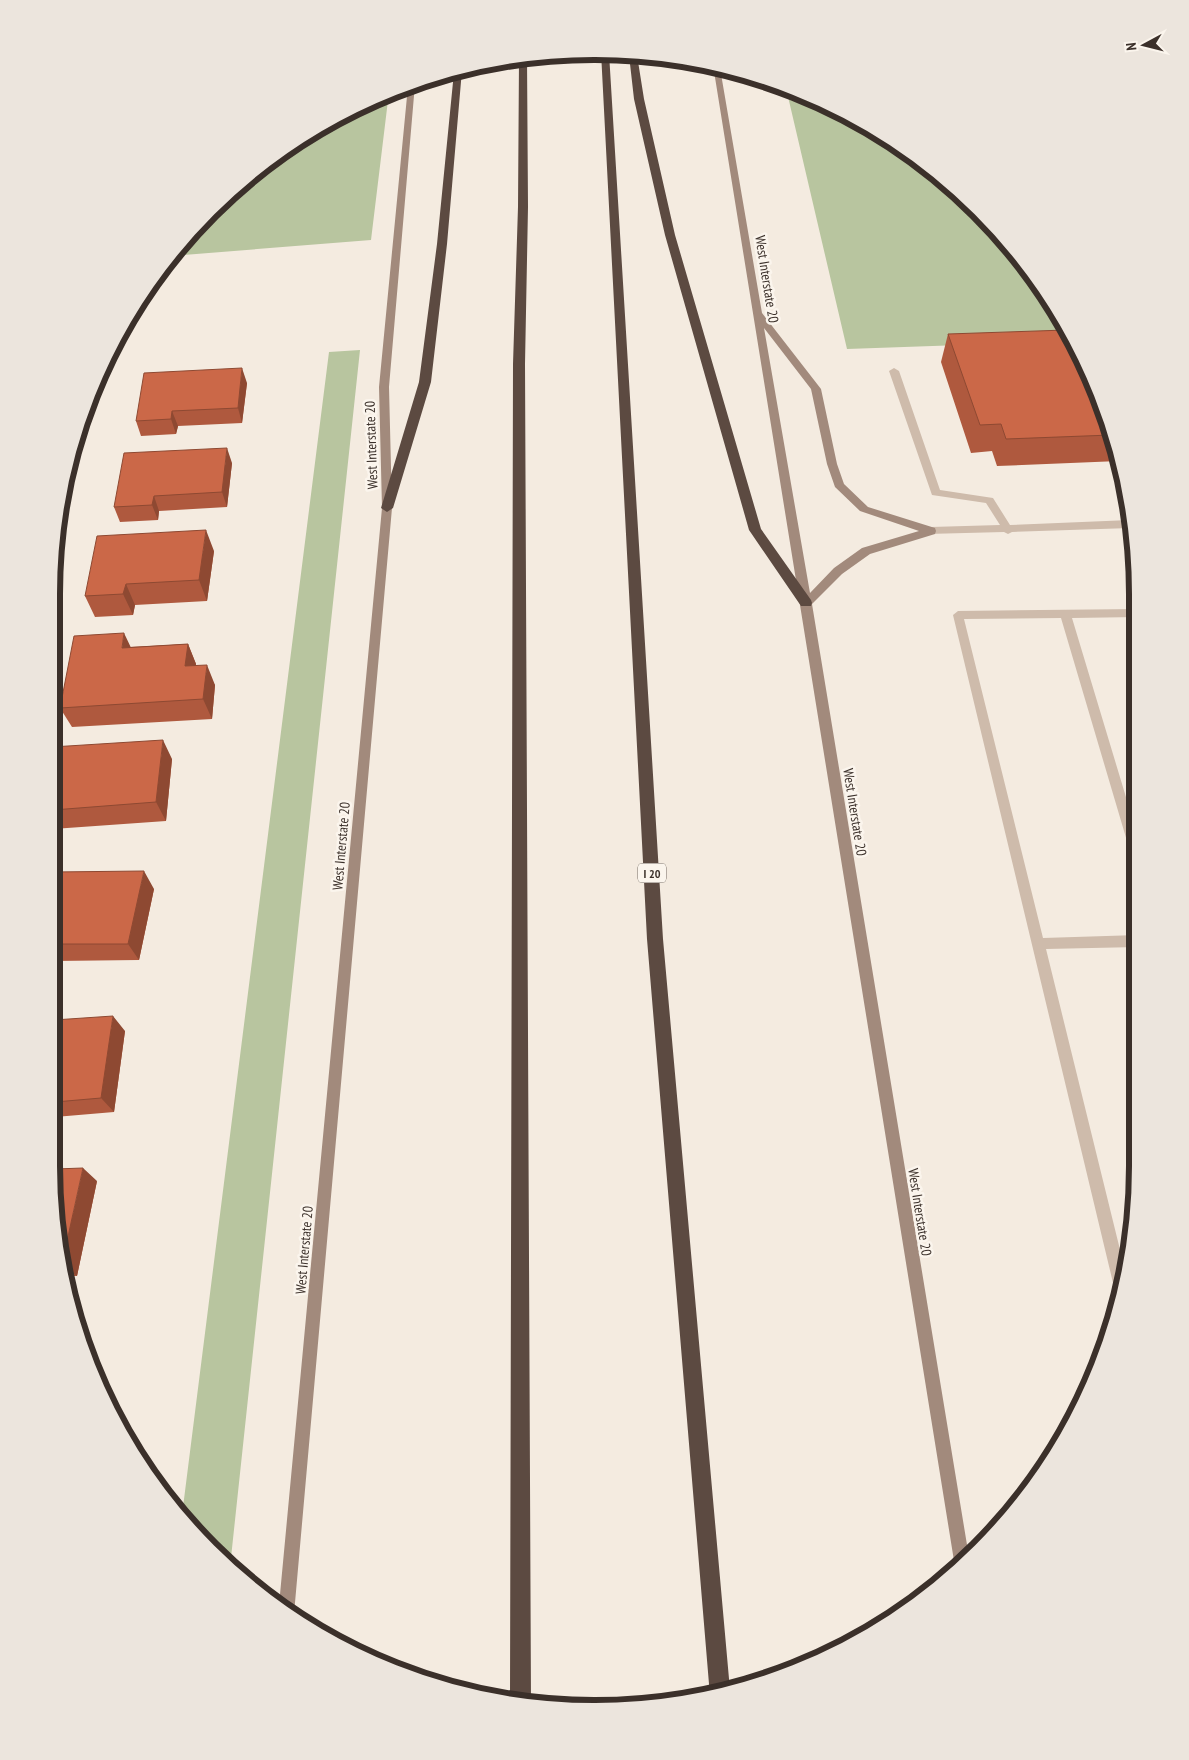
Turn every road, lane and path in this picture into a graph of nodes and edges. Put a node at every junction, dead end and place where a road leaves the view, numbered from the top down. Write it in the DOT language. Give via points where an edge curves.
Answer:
graph roads {
  1 [pos="605,60"];
  2 [pos="634,62"];
  3 [pos="523,65"];
  4 [pos="717,74"];
  5 [pos="458,77"];
  6 [pos="411,93"];
  7 [pos="757,313"];
  8 [pos="894,371"];
  9 [pos="387,508"];
  10 [pos="1124,524"];
  11 [pos="1008,530"];
  12 [pos="931,531"];
  13 [pos="806,603"];
  14 [pos="1129,613"];
  15 [pos="1065,614"];
  16 [pos="1129,828"];
  17 [pos="1129,941"];
  18 [pos="1038,944"];
  19 [pos="1118,1272"];
  20 [pos="961,1554"];
  21 [pos="288,1603"];
  22 [pos="719,1685"];
  23 [pos="521,1694"];
  1 -- 22 [label="highway, I 20" via="655,939"];
  2 -- 13 [label="highway" via="639,99 670,235 755,530"];
  3 -- 23 [label="highway" via="519,364"];
  4 -- 7 [label="main road, West Interstate 20"];
  5 -- 9 [label="highway" via="425,382"];
  6 -- 9 [label="main road, West Interstate 20" via="384,387"];
  7 -- 12 [label="main road" via="816,390 839,485 864,508"];
  7 -- 13 [label="main road, West Interstate 20"];
  8 -- 11 [label="lane" via="936,493 989,500"];
  9 -- 21 [label="main road, West Interstate 20"];
  10 -- 11 [label="lane"];
  11 -- 12 [label="lane"];
  12 -- 13 [label="main road" via="866,551 838,570"];
  13 -- 20 [label="main road, West Interstate 20"];
  14 -- 15 [label="lane"];
  15 -- 16 [label="lane"];
  15 -- 18 [label="lane" via="958,615"];
  17 -- 18 [label="lane"];
  18 -- 19 [label="lane"];
}
